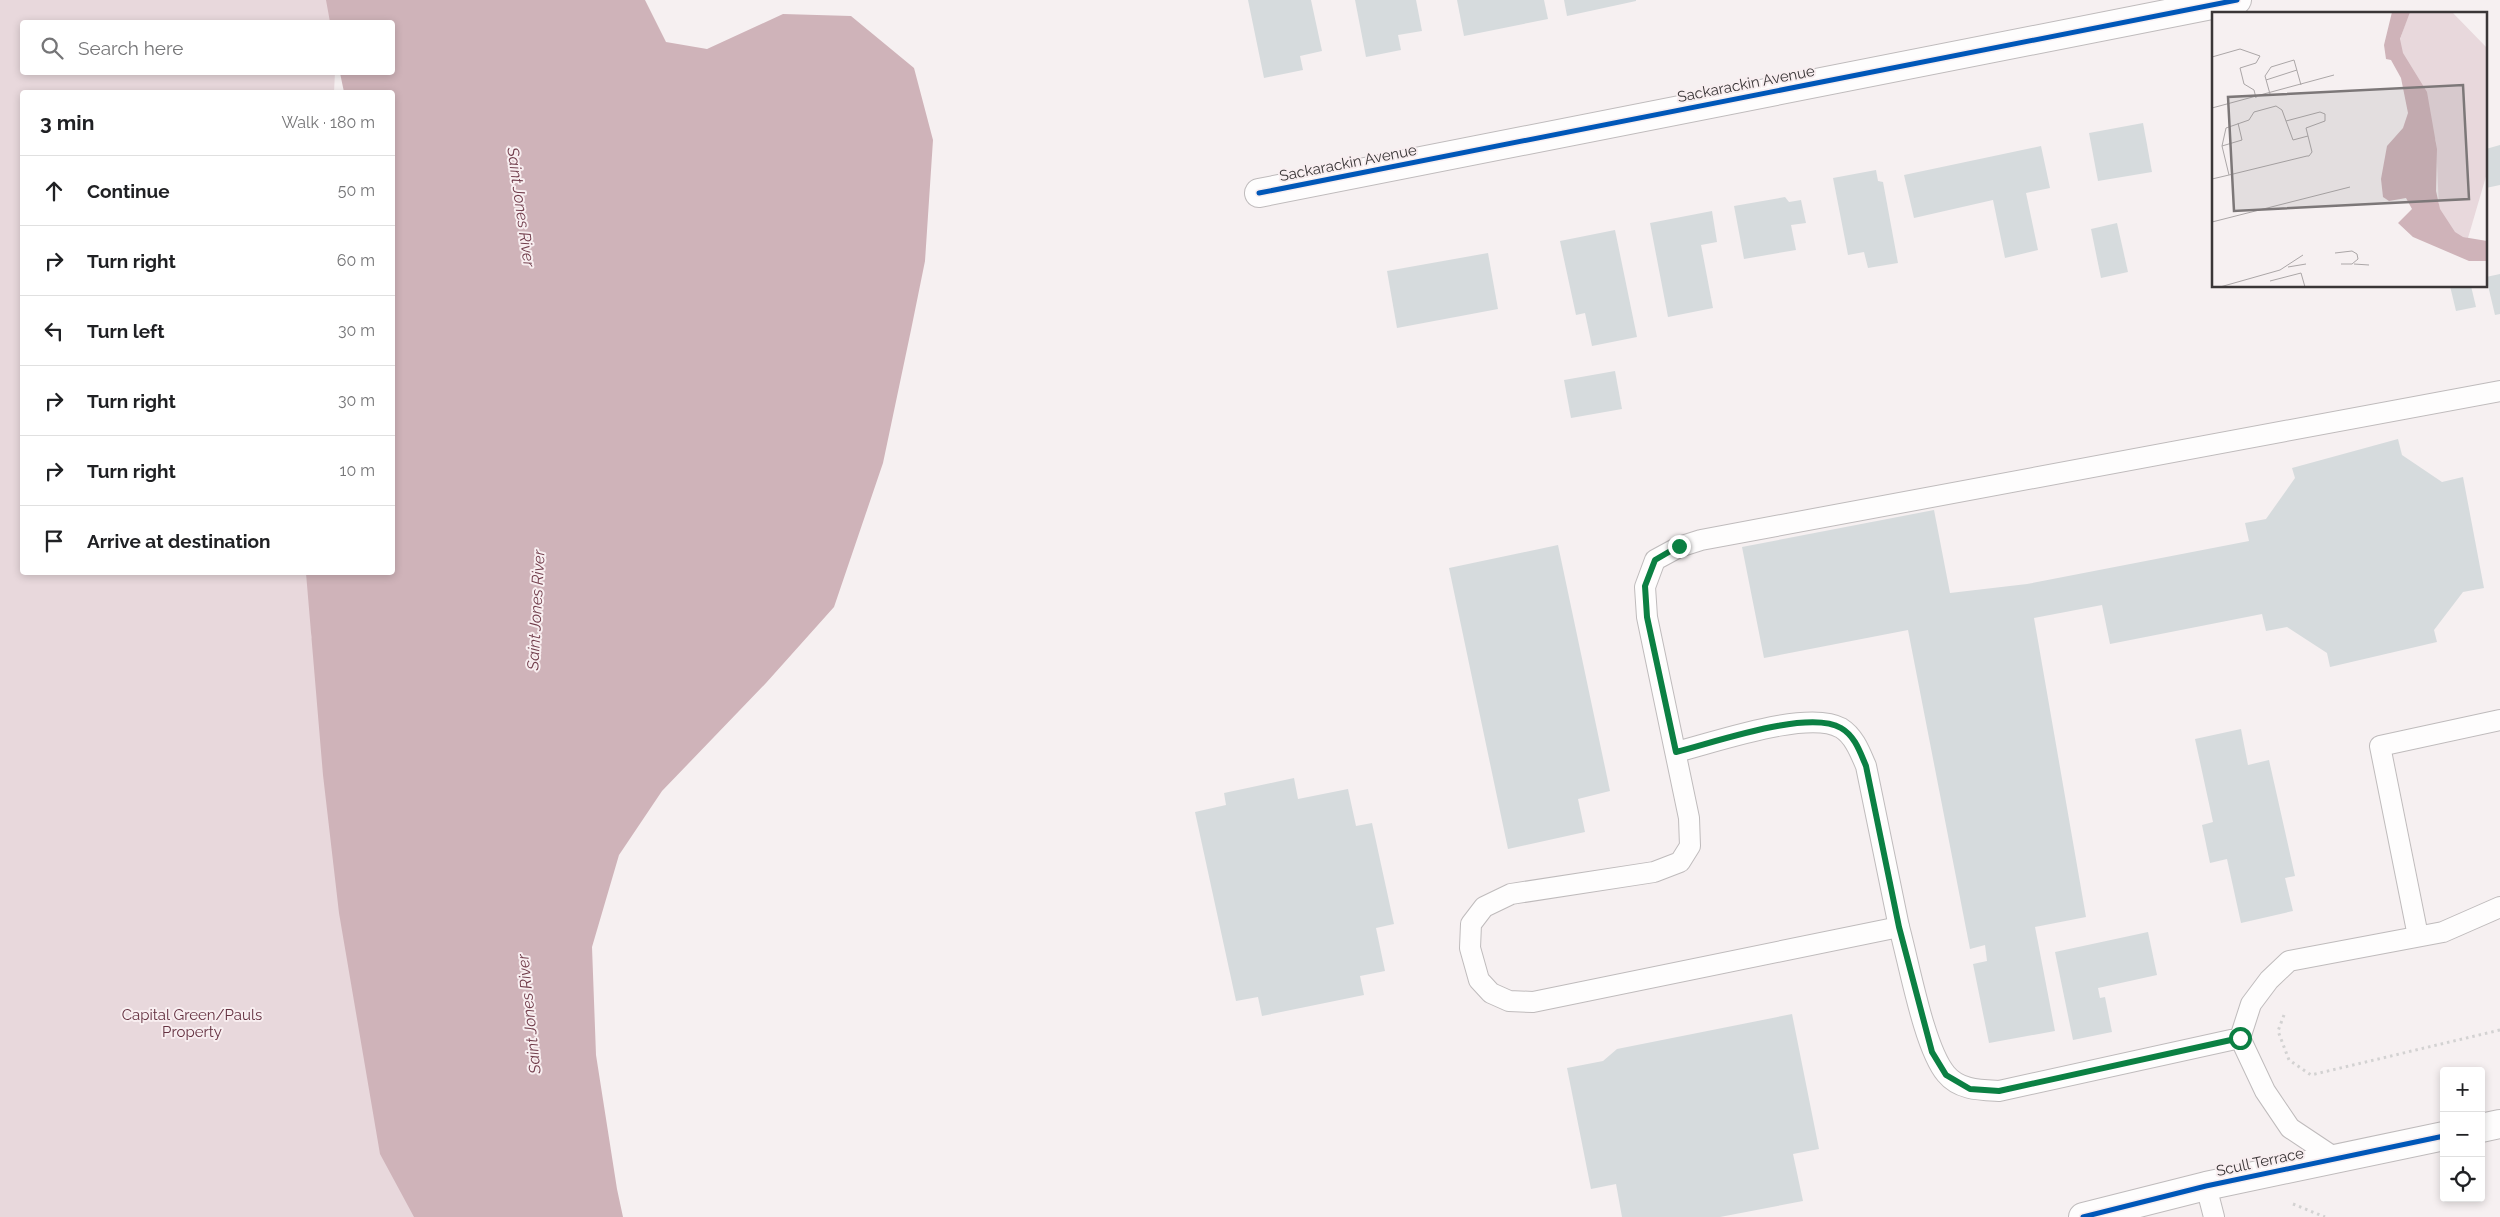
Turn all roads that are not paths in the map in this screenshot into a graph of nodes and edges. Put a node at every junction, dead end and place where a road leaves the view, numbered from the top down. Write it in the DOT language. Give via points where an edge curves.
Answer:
graph roads {
  1 [pos="2237,0"];
  2 [pos="1259,193"];
  3 [pos="2500,392"];
  4 [pos="2500,720"];
  5 [pos="1676,752"];
  6 [pos="2500,907"];
  7 [pos="1899,927"];
  8 [pos="2418,936"];
  9 [pos="2240,1038"];
  10 [pos="2500,1124"];
  11 [pos="2485,1127"];
  12 [pos="2440,1137"];
  13 [pos="2336,1158"];
  14 [pos="2206,1186"];
  15 [pos="2083,1217"];
  16 [pos="2214,1217"];
  1 -- 2 [label="street, Sackarackin Avenue"];
  3 -- 5 [label="lane" via="1679,546 1655,560 1645,586 1647,617"];
  4 -- 8 [label="lane" via="2380,746"];
  5 -- 7 [label="lane" via="1791,723 1819,722 1841,728 1855,742 1866,766"];
  5 -- 7 [label="lane" via="1690,828 1690,846 1680,862 1654,872 1511,894 1484,907 1471,924 1470,948 1479,980 1491,993 1509,1001 1533,1002"];
  6 -- 8 [label="lane" via="2443,932"];
  7 -- 9 [label="lane" via="1932,1052 1946,1075 1970,1089 1999,1091"];
  8 -- 9 [label="lane" via="2289,961 2251,1004"];
  9 -- 13 [label="lane" via="2265,1090 2290,1128"];
  10 -- 11 [label="street"];
  12 -- 13 [label="street, Scull Terrace"];
  13 -- 14 [label="street, Scull Terrace"];
  14 -- 15 [label="street, Scull Terrace"];
  14 -- 16 [label="lane"];
}
